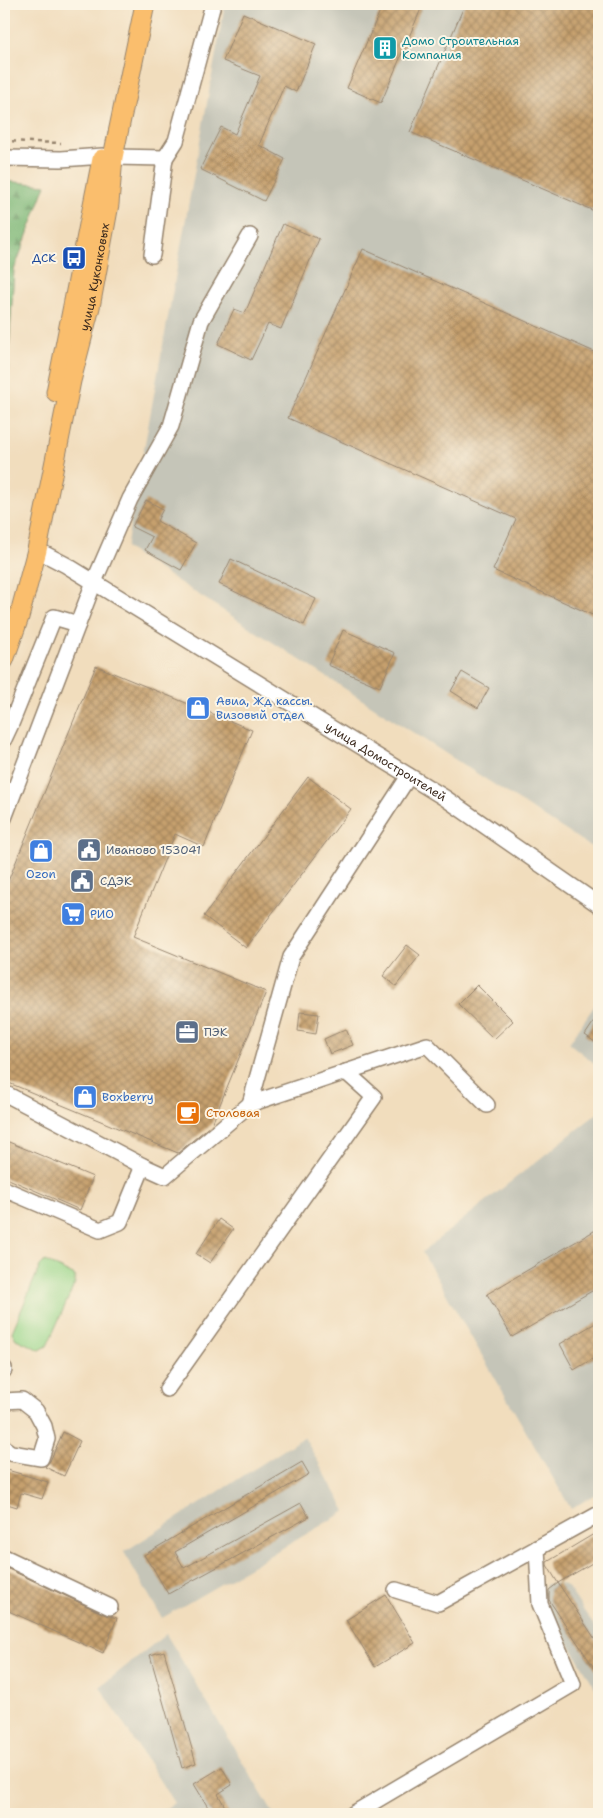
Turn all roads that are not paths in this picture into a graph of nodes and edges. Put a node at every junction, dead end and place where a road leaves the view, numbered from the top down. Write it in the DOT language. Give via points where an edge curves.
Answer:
graph roads {
  1 [pos="135,4"];
  2 [pos="145,4"];
  3 [pos="213,4"];
  4 [pos="108,157"];
  5 [pos="4,158"];
  6 [pos="165,158"];
  7 [pos="250,236"];
  8 [pos="152,255"];
  9 [pos="32,548"];
  10 [pos="94,582"];
  11 [pos="78,624"];
  12 [pos="4,634"];
  13 [pos="4,660"];
  14 [pos="4,739"];
  15 [pos="409,776"];
  16 [pos="4,818"];
  17 [pos="599,905"];
  18 [pos="346,1072"];
  19 [pos="4,1093"];
  20 [pos="250,1104"];
  21 [pos="487,1104"];
  22 [pos="143,1166"];
  23 [pos="4,1189"];
  24 [pos="167,1389"];
  25 [pos="4,1401"];
  26 [pos="4,1448"];
  27 [pos="599,1514"];
  28 [pos="537,1548"];
  29 [pos="4,1557"];
  30 [pos="396,1590"];
  31 [pos="110,1607"];
  32 [pos="352,1814"];
  1 -- 4 [label="main road, улица Куконковых"];
  2 -- 4 [label="main road, улица Куконковых"];
  3 -- 6 [label="street" via="176,141"];
  4 -- 5 [label="street"];
  4 -- 6 [label="street"];
  4 -- 9 [label="main road, улица Куконковых" via="109,204 90,307"];
  6 -- 8 [label="street"];
  7 -- 10 [label="street" via="201,321 171,426 130,499"];
  9 -- 10 [label="street, улица Домостроителей"];
  9 -- 12 [label="main road"];
  9 -- 13 [label="main road" via="19,617"];
  10 -- 11 [label="street"];
  10 -- 15 [label="street, улица Домостроителей"];
  11 -- 14 [label="street" via="54,617"];
  11 -- 16 [label="street"];
  15 -- 17 [label="street, улица Домостроителей" via="446,798"];
  15 -- 20 [label="street" via="291,957"];
  18 -- 20 [label="street"];
  18 -- 21 [label="street" via="427,1045"];
  18 -- 24 [label="street" via="374,1097"];
  19 -- 22 [label="street"];
  20 -- 22 [label="street" via="165,1176"];
  22 -- 23 [label="street" via="120,1222 100,1230"];
  25 -- 26 [label="street" via="22,1400 36,1411 47,1439 41,1458"];
  27 -- 28 [label="street"];
  28 -- 30 [label="street" via="438,1603"];
  28 -- 32 [label="street" via="540,1604 573,1684"];
  29 -- 31 [label="street"];
}
